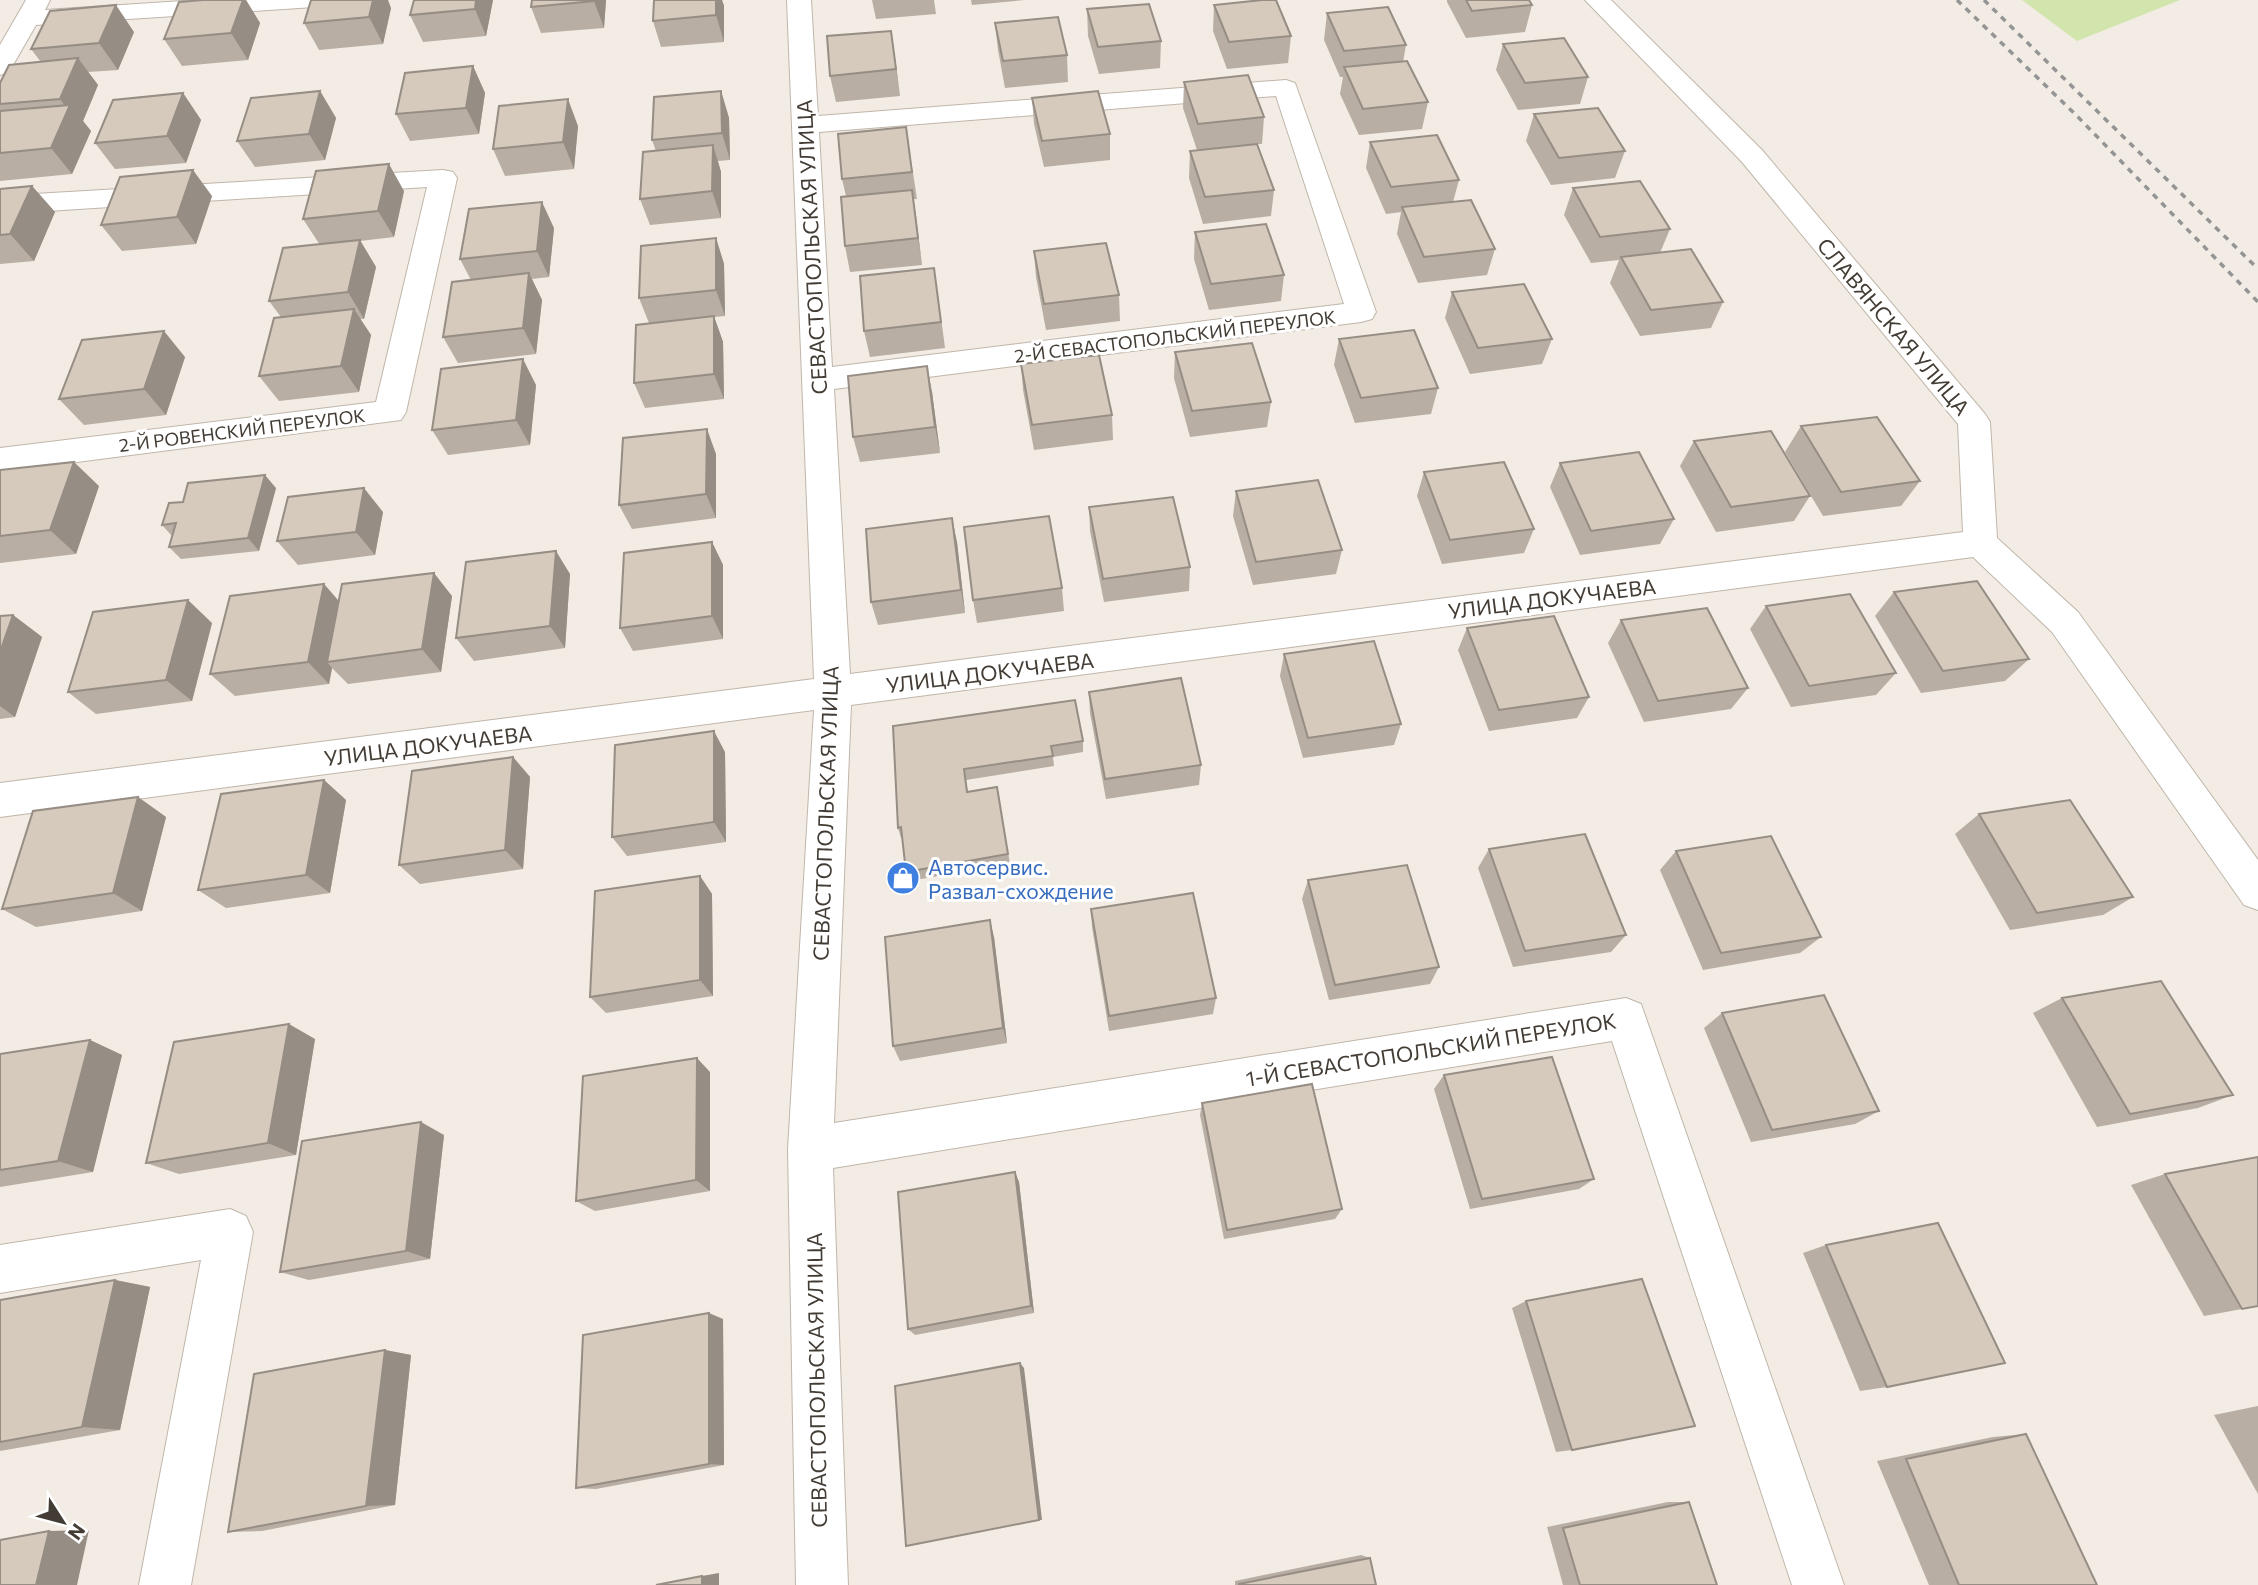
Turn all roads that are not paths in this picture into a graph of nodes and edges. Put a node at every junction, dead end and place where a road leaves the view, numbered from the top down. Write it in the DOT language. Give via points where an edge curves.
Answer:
graph roads {
  1 [pos="314,0"];
  2 [pos="799,0"];
  3 [pos="1597,0"];
  4 [pos="33,9"];
  5 [pos="0,67"];
  6 [pos="805,125"];
  7 [pos="0,205"];
  8 [pos="817,380"];
  9 [pos="0,460"];
  10 [pos="1980,543"];
  11 [pos="833,692"];
  12 [pos="0,800"];
  13 [pos="2258,892"];
  14 [pos="810,1149"];
  15 [pos="0,1269"];
  16 [pos="165,1585"];
  17 [pos="822,1585"];
  18 [pos="1818,1585"];
  1 -- 4 [label="street"];
  2 -- 6 [label="street, СЕВАСТОПОЛЬСКАЯ УЛИЦА"];
  3 -- 10 [label="street, СЛАВЯНСКАЯ УЛИЦА" via="1752,156 1974,422"];
  4 -- 5 [label="street"];
  6 -- 8 [label="street, СЕВАСТОПОЛЬСКАЯ УЛИЦА"];
  6 -- 8 [label="street, 2-Й СЕВАСТОПОЛЬСКИЙ ПЕРЕУЛОК" via="1286,88 1361,312"];
  7 -- 9 [label="street, 2-Й РОВЕНСКИЙ ПЕРЕУЛОК" via="443,178 390,412"];
  8 -- 11 [label="street, СЕВАСТОПОЛЬСКАЯ УЛИЦА"];
  10 -- 11 [label="street, УЛИЦА ДОКУЧАЕВА"];
  10 -- 13 [label="street" via="2066,622"];
  11 -- 12 [label="street, УЛИЦА ДОКУЧАЕВА"];
  11 -- 14 [label="street, СЕВАСТОПОЛЬСКАЯ УЛИЦА"];
  14 -- 17 [label="street, СЕВАСТОПОЛЬСКАЯ УЛИЦА"];
  14 -- 18 [label="street, 1-Й СЕВАСТОПОЛЬСКИЙ ПЕРЕУЛОК" via="1626,1018"];
  15 -- 16 [label="street" via="230,1232"];
}
